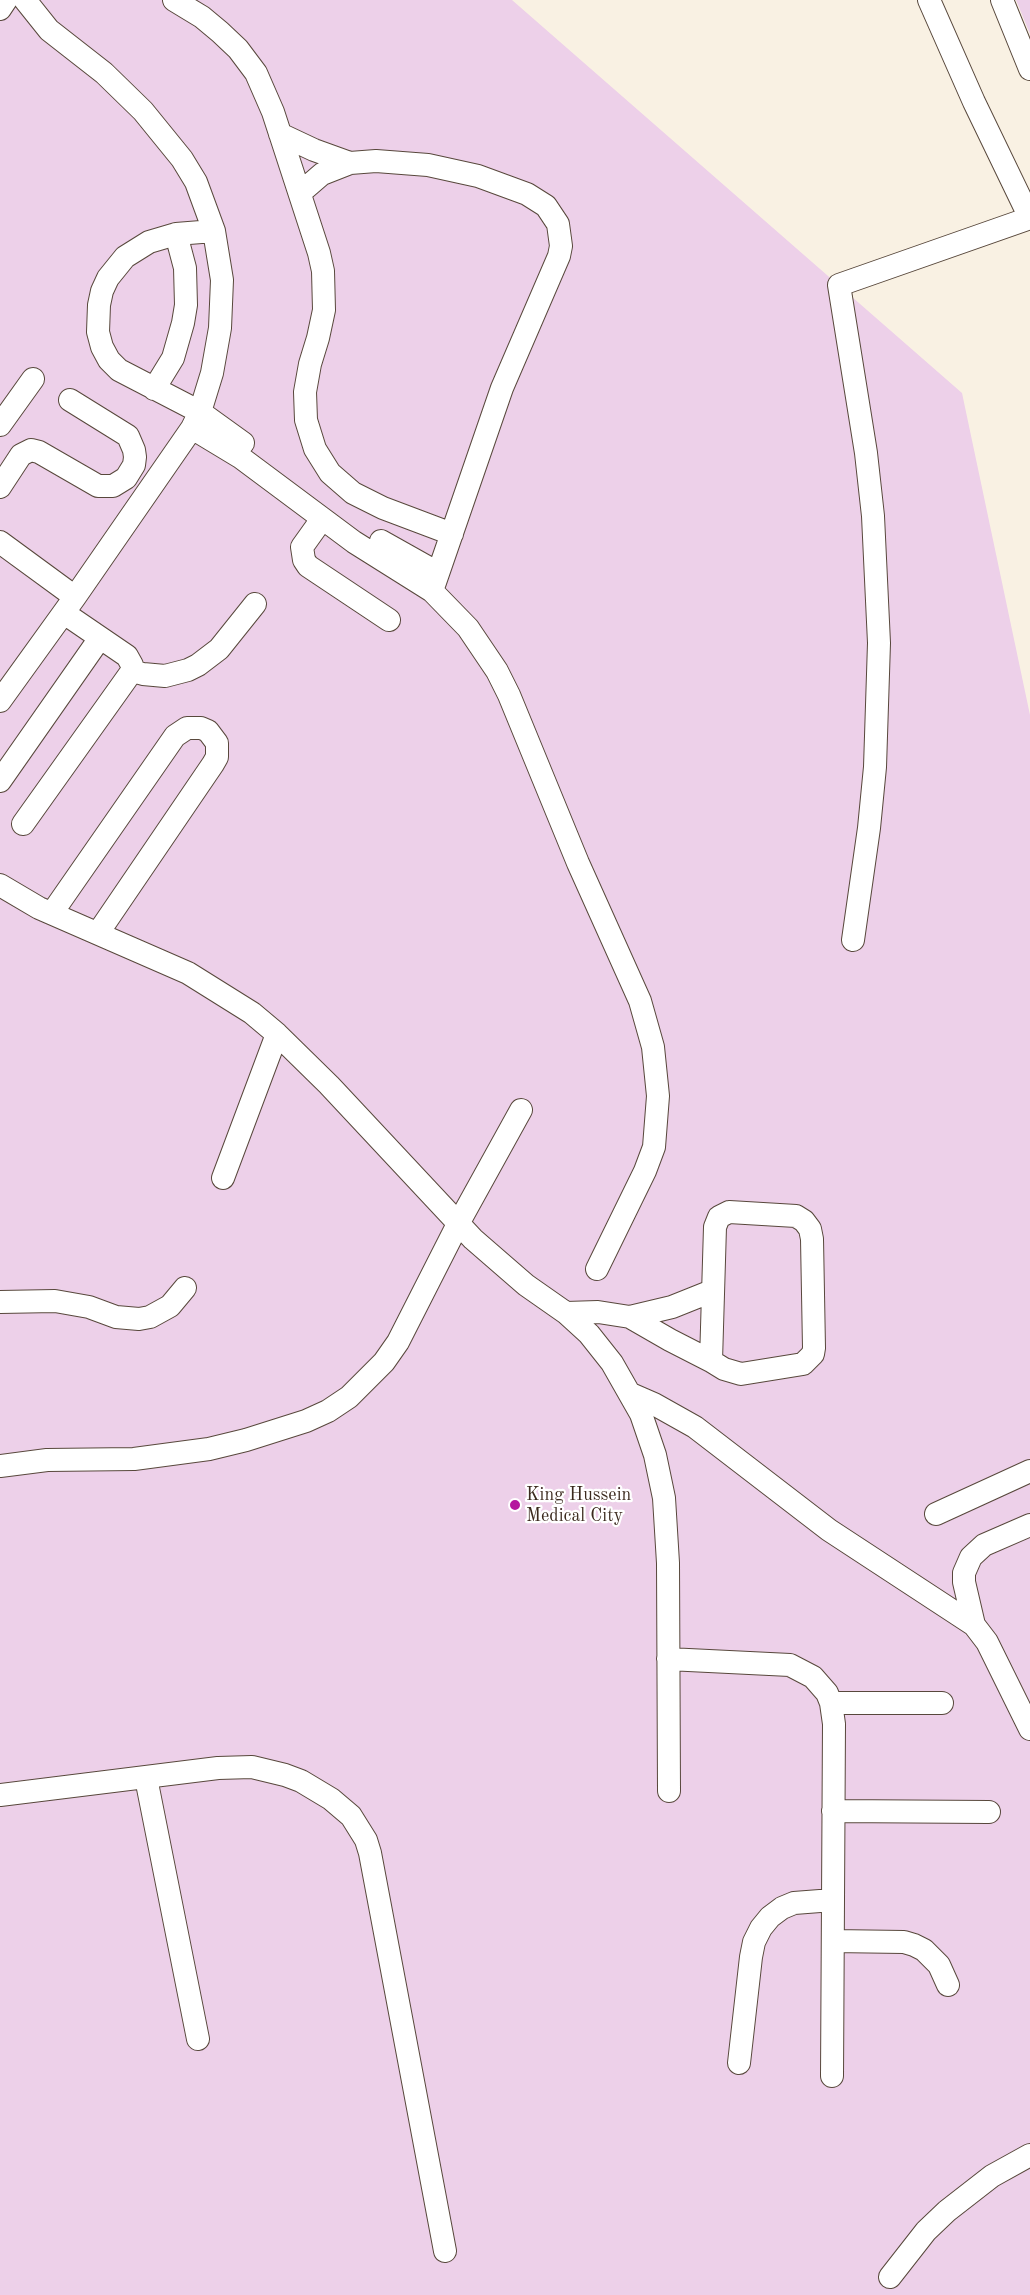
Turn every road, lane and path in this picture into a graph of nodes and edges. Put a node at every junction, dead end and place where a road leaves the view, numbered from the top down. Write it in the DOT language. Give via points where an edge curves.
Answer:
graph roads {
  1 [pos="6,0"];
  2 [pos="25,0"];
  3 [pos="174,0"];
  4 [pos="929,0"];
  5 [pos="1002,0"];
  6 [pos="0,9"];
  7 [pos="1030,69"];
  8 [pos="280,134"];
  9 [pos="350,163"];
  10 [pos="300,193"];
  11 [pos="214,231"];
  12 [pos="176,234"];
  13 [pos="33,379"];
  14 [pos="154,389"];
  15 [pos="70,400"];
  16 [pos="196,420"];
  17 [pos="0,425"];
  18 [pos="0,488"];
  19 [pos="322,519"];
  20 [pos="452,534"];
  21 [pos="0,542"];
  22 [pos="435,582"];
  23 [pos="255,604"];
  24 [pos="70,605"];
  25 [pos="389,620"];
  26 [pos="100,638"];
  27 [pos="132,671"];
  28 [pos="0,702"];
  29 [pos="0,781"];
  30 [pos="23,824"];
  31 [pos="0,885"];
  32 [pos="52,913"];
  33 [pos="98,933"];
  34 [pos="853,940"];
  35 [pos="277,1034"];
  36 [pos="522,1110"];
  37 [pos="223,1178"];
  38 [pos="458,1224"];
  39 [pos="597,1270"];
  40 [pos="185,1288"];
  41 [pos="712,1291"];
  42 [pos="0,1302"];
  43 [pos="566,1313"];
  44 [pos="630,1317"];
  45 [pos="711,1361"];
  46 [pos="631,1394"];
  47 [pos="0,1466"];
  48 [pos="1030,1471"];
  49 [pos="936,1514"];
  50 [pos="1030,1524"];
  51 [pos="974,1625"];
  52 [pos="668,1659"];
  53 [pos="831,1703"];
  54 [pos="942,1703"];
  55 [pos="1030,1729"];
  56 [pos="146,1778"];
  57 [pos="669,1791"];
  58 [pos="0,1795"];
  59 [pos="833,1810"];
  60 [pos="989,1812"];
  61 [pos="833,1900"];
  62 [pos="833,1941"];
  63 [pos="948,1985"];
  64 [pos="198,2039"];
  65 [pos="739,2063"];
  66 [pos="832,2076"];
  67 [pos="1030,2155"];
  68 [pos="444,2251"];
  69 [pos="890,2277"];
  1 -- 6 [label="street"];
  2 -- 11 [label="street" via="48,30 111,79 164,134 196,182"];
  3 -- 8 [label="street" via="202,17 248,61 262,85"];
  4 -- 34 [label="street" via="1030,218 839,285 866,453 879,643 875,766"];
  5 -- 7 [label="street"];
  8 -- 9 [label="street"];
  8 -- 10 [label="street"];
  9 -- 10 [label="street" via="322,174"];
  9 -- 20 [label="street" via="402,162 478,176 537,199 553,214 560,229 559,256 502,388"];
  10 -- 20 [label="street" via="319,252 325,291 322,324 305,392 306,420 314,449 330,473 353,493"];
  11 -- 12 [label="street"];
  11 -- 16 [label="street" via="222,280 220,328 212,373"];
  12 -- 14 [label="street" via="185,268 186,305 173,358"];
  12 -- 14 [label="street" via="149,242 126,257 108,278 99,305 98,332 109,360 119,370"];
  13 -- 17 [label="street"];
  14 -- 16 [label="street"];
  15 -- 18 [label="street" via="128,436 135,458 126,478 113,486 98,486 31,450 22,456"];
  16 -- 19 [label="street"];
  16 -- 22 [label="street" via="394,549"];
  16 -- 24 [label="street"];
  19 -- 22 [label="street" via="354,542"];
  19 -- 25 [label="street" via="302,547 304,560 308,566"];
  20 -- 22 [label="street"];
  21 -- 24 [label="street"];
  22 -- 39 [label="street" via="478,641 509,695 578,863 640,1001 650,1032 658,1096 654,1147"];
  23 -- 27 [label="street" via="219,649 188,670 165,676"];
  24 -- 26 [label="street"];
  24 -- 28 [label="street"];
  26 -- 27 [label="street" via="127,656"];
  26 -- 29 [label="street"];
  27 -- 30 [label="street"];
  31 -- 32 [label="street"];
  32 -- 33 [label="street"];
  32 -- 33 [label="street" via="175,736 187,728 208,731 216,743 217,757"];
  33 -- 35 [label="street" via="188,973 244,1008"];
  35 -- 37 [label="street"];
  35 -- 38 [label="street"];
  36 -- 38 [label="street"];
  38 -- 43 [label="street" via="508,1270"];
  38 -- 47 [label="street" via="410,1320 384,1362 349,1397 328,1411 246,1440 190,1452 134,1459 48,1460"];
  40 -- 42 [label="street" via="170,1306 139,1319 116,1318 89,1307 55,1302"];
  41 -- 44 [label="street" via="672,1307"];
  41 -- 45 [label="street"];
  41 -- 45 [label="street" via="715,1227 723,1214 796,1216 810,1229 814,1341 809,1360 797,1366 740,1374"];
  43 -- 44 [label="street" via="598,1312"];
  43 -- 46 [label="street" via="601,1348"];
  44 -- 45 [label="street"];
  46 -- 51 [label="street" via="696,1427 829,1530"];
  46 -- 52 [label="street" via="648,1435 664,1498"];
  48 -- 49 [label="street"];
  50 -- 51 [label="street" via="984,1546 971,1557 964,1582"];
  51 -- 55 [label="street" via="987,1642"];
  52 -- 53 [label="street" via="790,1665 813,1677"];
  52 -- 57 [label="street"];
  53 -- 54 [label="street"];
  53 -- 59 [label="street" via="834,1724"];
  56 -- 58 [label="street"];
  56 -- 64 [label="street"];
  56 -- 68 [label="street" via="234,1767 268,1770 301,1781 331,1799 359,1828 370,1853"];
  59 -- 60 [label="street"];
  59 -- 61 [label="street"];
  61 -- 62 [label="street"];
  61 -- 65 [label="street" via="794,1903 782,1908 760,1928 751,1957"];
  62 -- 63 [label="street" via="904,1942 914,1945 940,1965"];
  62 -- 66 [label="street"];
  67 -- 69 [label="street" via="992,2176 947,2211 913,2246"];
}
